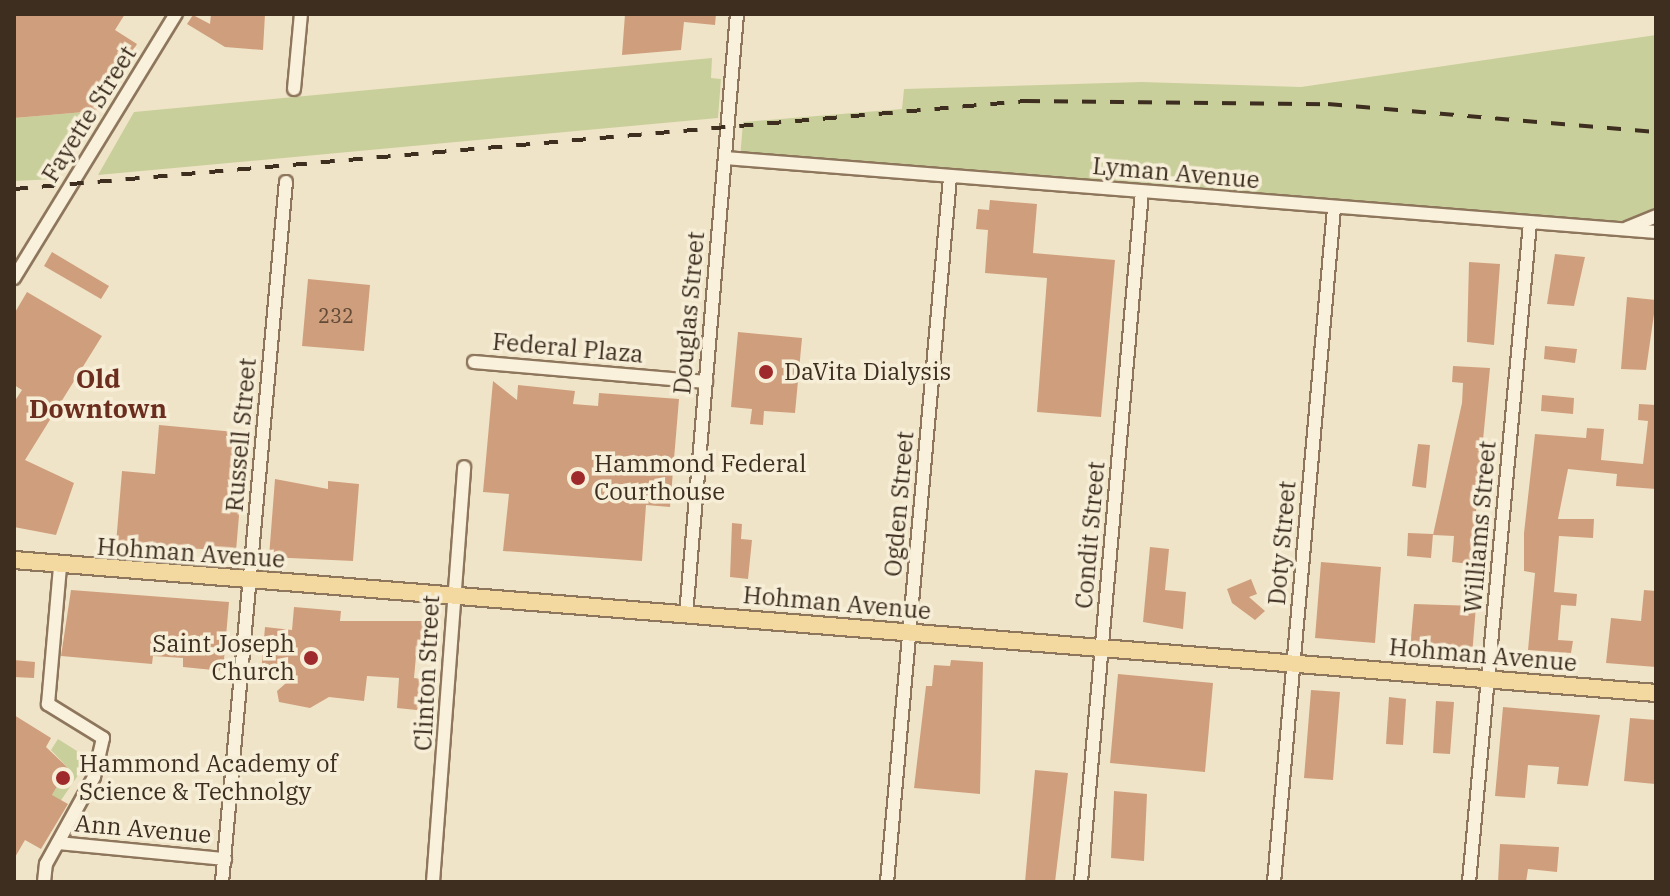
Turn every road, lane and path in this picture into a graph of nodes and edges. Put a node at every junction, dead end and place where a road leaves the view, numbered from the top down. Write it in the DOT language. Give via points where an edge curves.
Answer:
graph roads {
  1 [pos="176,14"];
  2 [pos="301,14"];
  3 [pos="737,14"];
  4 [pos="294,89"];
  5 [pos="725,158"];
  6 [pos="950,177"];
  7 [pos="286,182"];
  8 [pos="1142,192"];
  9 [pos="1334,208"];
  10 [pos="1656,216"];
  11 [pos="1530,223"];
  12 [pos="1625,229"];
  13 [pos="1656,232"];
  14 [pos="14,278"];
  15 [pos="474,362"];
  16 [pos="706,382"];
  17 [pos="464,467"];
  18 [pos="14,560"];
  19 [pos="60,567"];
  20 [pos="250,582"];
  21 [pos="455,598"];
  22 [pos="686,615"];
  23 [pos="909,633"];
  24 [pos="1101,648"];
  25 [pos="1293,664"];
  26 [pos="1488,679"];
  27 [pos="1656,693"];
  28 [pos="58,843"];
  29 [pos="225,859"];
  30 [pos="44,882"];
  31 [pos="222,882"];
  32 [pos="433,882"];
  33 [pos="887,882"];
  34 [pos="1081,882"];
  35 [pos="1274,882"];
  36 [pos="1469,882"];
  1 -- 14 [label="street, Fayette Street"];
  2 -- 4 [label="street"];
  3 -- 5 [label="street, Douglas Street"];
  5 -- 6 [label="street, Lyman Avenue"];
  5 -- 16 [label="street, Douglas Street"];
  6 -- 8 [label="street, Lyman Avenue"];
  6 -- 23 [label="street, Ogden Street"];
  7 -- 20 [label="street, Russell Street"];
  8 -- 9 [label="street, Lyman Avenue"];
  8 -- 24 [label="street, Condit Street"];
  9 -- 11 [label="street, Lyman Avenue"];
  9 -- 25 [label="street, Doty Street"];
  10 -- 12 [label="street, Lyman Avenue"];
  11 -- 12 [label="street, Lyman Avenue"];
  11 -- 26 [label="street, Williams Street"];
  12 -- 13 [label="street, Lyman Avenue"];
  15 -- 16 [label="street, Federal Plaza"];
  16 -- 22 [label="street, Douglas Street"];
  17 -- 21 [label="street, Clinton Street"];
  18 -- 19 [label="main road, Hohman Avenue"];
  19 -- 20 [label="main road, Hohman Avenue"];
  19 -- 28 [label="street" via="48,704 103,738 94,777"];
  20 -- 21 [label="main road, Hohman Avenue"];
  20 -- 29 [label="street, Russell Street"];
  21 -- 22 [label="main road, Hohman Avenue"];
  21 -- 32 [label="street, Clinton Street"];
  22 -- 23 [label="main road, Hohman Avenue"];
  23 -- 24 [label="main road, Hohman Avenue"];
  23 -- 33 [label="street, Ogden Street"];
  24 -- 25 [label="main road, Hohman Avenue"];
  24 -- 34 [label="street, Condit Street"];
  25 -- 26 [label="main road, Hohman Avenue"];
  25 -- 35 [label="street, Doty Street"];
  26 -- 27 [label="main road, Hohman Avenue"];
  26 -- 36 [label="street, Williams Street"];
  28 -- 29 [label="street, Ann Avenue"];
  28 -- 30 [label="street" via="46,864"];
  29 -- 31 [label="street, Russell Street"];
}
